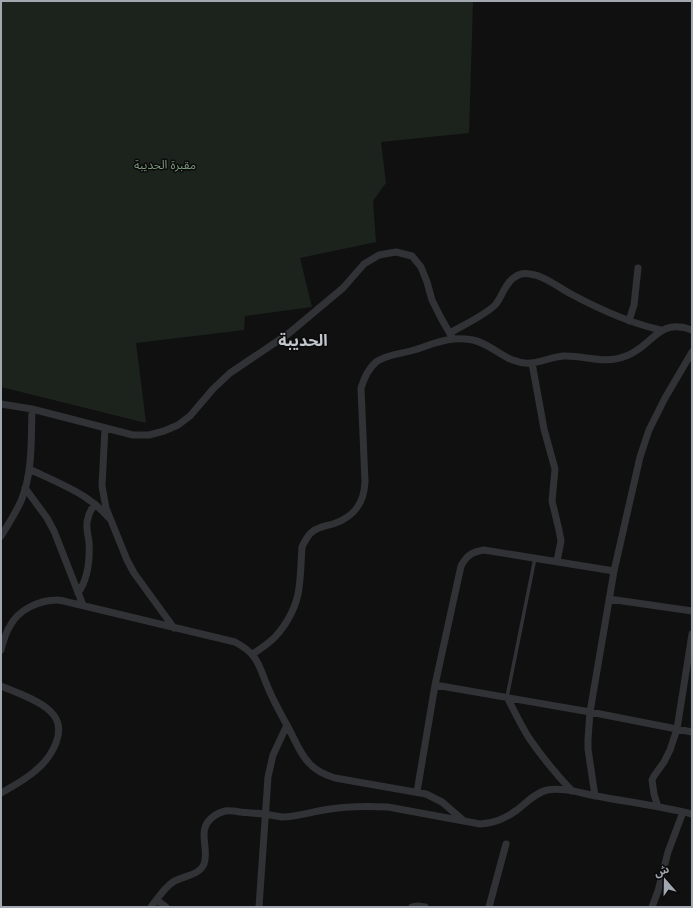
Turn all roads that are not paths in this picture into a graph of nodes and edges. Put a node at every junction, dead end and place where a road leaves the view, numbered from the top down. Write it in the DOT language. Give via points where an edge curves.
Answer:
graph roads {
  1 [pos="638,268"];
  2 [pos="629,321"];
  3 [pos="661,330"];
  4 [pos="692,330"];
  5 [pos="452,336"];
  6 [pos="692,352"];
  7 [pos="532,363"];
  8 [pos="1,404"];
  9 [pos="32,409"];
  10 [pos="105,428"];
  11 [pos="29,469"];
  12 [pos="25,488"];
  13 [pos="95,504"];
  14 [pos="111,519"];
  15 [pos="1,536"];
  16 [pos="535,558"];
  17 [pos="557,561"];
  18 [pos="614,571"];
  19 [pos="78,593"];
  20 [pos="609,599"];
  21 [pos="82,605"];
  22 [pos="692,611"];
  23 [pos="174,628"];
  24 [pos="692,634"];
  25 [pos="1,650"];
  26 [pos="253,654"];
  27 [pos="435,685"];
  28 [pos="1,686"];
  29 [pos="507,697"];
  30 [pos="590,712"];
  31 [pos="287,725"];
  32 [pos="677,729"];
  33 [pos="692,732"];
  34 [pos="572,791"];
  35 [pos="417,792"];
  36 [pos="1,793"];
  37 [pos="595,796"];
  38 [pos="658,806"];
  39 [pos="683,812"];
  40 [pos="266,814"];
  41 [pos="692,814"];
  42 [pos="465,821"];
  43 [pos="506,844"];
  44 [pos="157,900"];
  45 [pos="151,907"];
  46 [pos="166,907"];
  47 [pos="259,907"];
  48 [pos="412,907"];
  49 [pos="425,907"];
  50 [pos="489,907"];
  51 [pos="652,907"];
  1 -- 2 [label="street" via="634,305"];
  2 -- 3 [label="street"];
  2 -- 5 [label="street" via="570,294 551,282 523,274 511,280 495,304 484,314"];
  3 -- 4 [label="street" via="675,326"];
  3 -- 7 [label="street" via="637,350 619,359 562,356"];
  5 -- 7 [label="street" via="483,343 518,362"];
  5 -- 10 [label="street" via="432,300 421,267 412,256 396,252 379,255 364,264 344,288 288,334 230,373 190,416 178,425 149,435 133,435"];
  5 -- 26 [label="street" via="386,357 369,369 362,388 365,482 362,500 351,515 317,529 308,536 302,547 299,588 293,609 275,637"];
  6 -- 18 [label="street" via="649,430 640,457"];
  7 -- 17 [label="street" via="544,429 555,469 552,501 561,541"];
  8 -- 9 [label="street"];
  9 -- 10 [label="street"];
  9 -- 11 [label="street"];
  10 -- 14 [label="street" via="102,486"];
  11 -- 12 [label="street"];
  11 -- 13 [label="street" via="72,489"];
  12 -- 15 [label="street" via="14,516"];
  12 -- 19 [label="street" via="54,531"];
  13 -- 14 [label="street"];
  13 -- 19 [label="street" via="87,518 87,575"];
  14 -- 23 [label="street" via="134,573"];
  16 -- 17 [label="street"];
  16 -- 27 [label="street" via="484,550 470,554 465,560 461,566"];
  16 -- 29 [label="lane"];
  17 -- 18 [label="street"];
  18 -- 20 [label="street"];
  19 -- 21 [label="street"];
  20 -- 22 [label="street"];
  20 -- 30 [label="street"];
  21 -- 23 [label="street"];
  21 -- 25 [label="street" via="53,600 31,606 10,625"];
  23 -- 26 [label="street" via="235,642"];
  24 -- 32 [label="street"];
  26 -- 31 [label="street"];
  27 -- 29 [label="street"];
  27 -- 35 [label="street"];
  28 -- 36 [label="street" via="51,711 57,720 59,730 58,740 46,760 19,783"];
  29 -- 30 [label="street"];
  29 -- 34 [label="street" via="533,744"];
  30 -- 32 [label="street"];
  30 -- 37 [label="street" via="588,749"];
  31 -- 35 [label="street" via="309,764 326,775"];
  31 -- 40 [label="street" via="270,765"];
  32 -- 33 [label="street"];
  32 -- 38 [label="street" via="670,750 652,780"];
  34 -- 37 [label="street"];
  34 -- 42 [label="street" via="556,789 541,792 516,811 492,823"];
  35 -- 42 [label="street" via="430,795 442,802"];
  37 -- 38 [label="street"];
  38 -- 39 [label="street"];
  39 -- 41 [label="street"];
  39 -- 51 [label="street"];
  40 -- 42 [label="street" via="283,817 342,807 375,806"];
  40 -- 44 [label="street" via="225,811 212,817 204,830 205,860 202,867 197,872 171,883"];
  40 -- 47 [label="street"];
  43 -- 50 [label="street"];
  44 -- 45 [label="street"];
  44 -- 46 [label="street"];
  48 -- 49 [label="street"];
}
